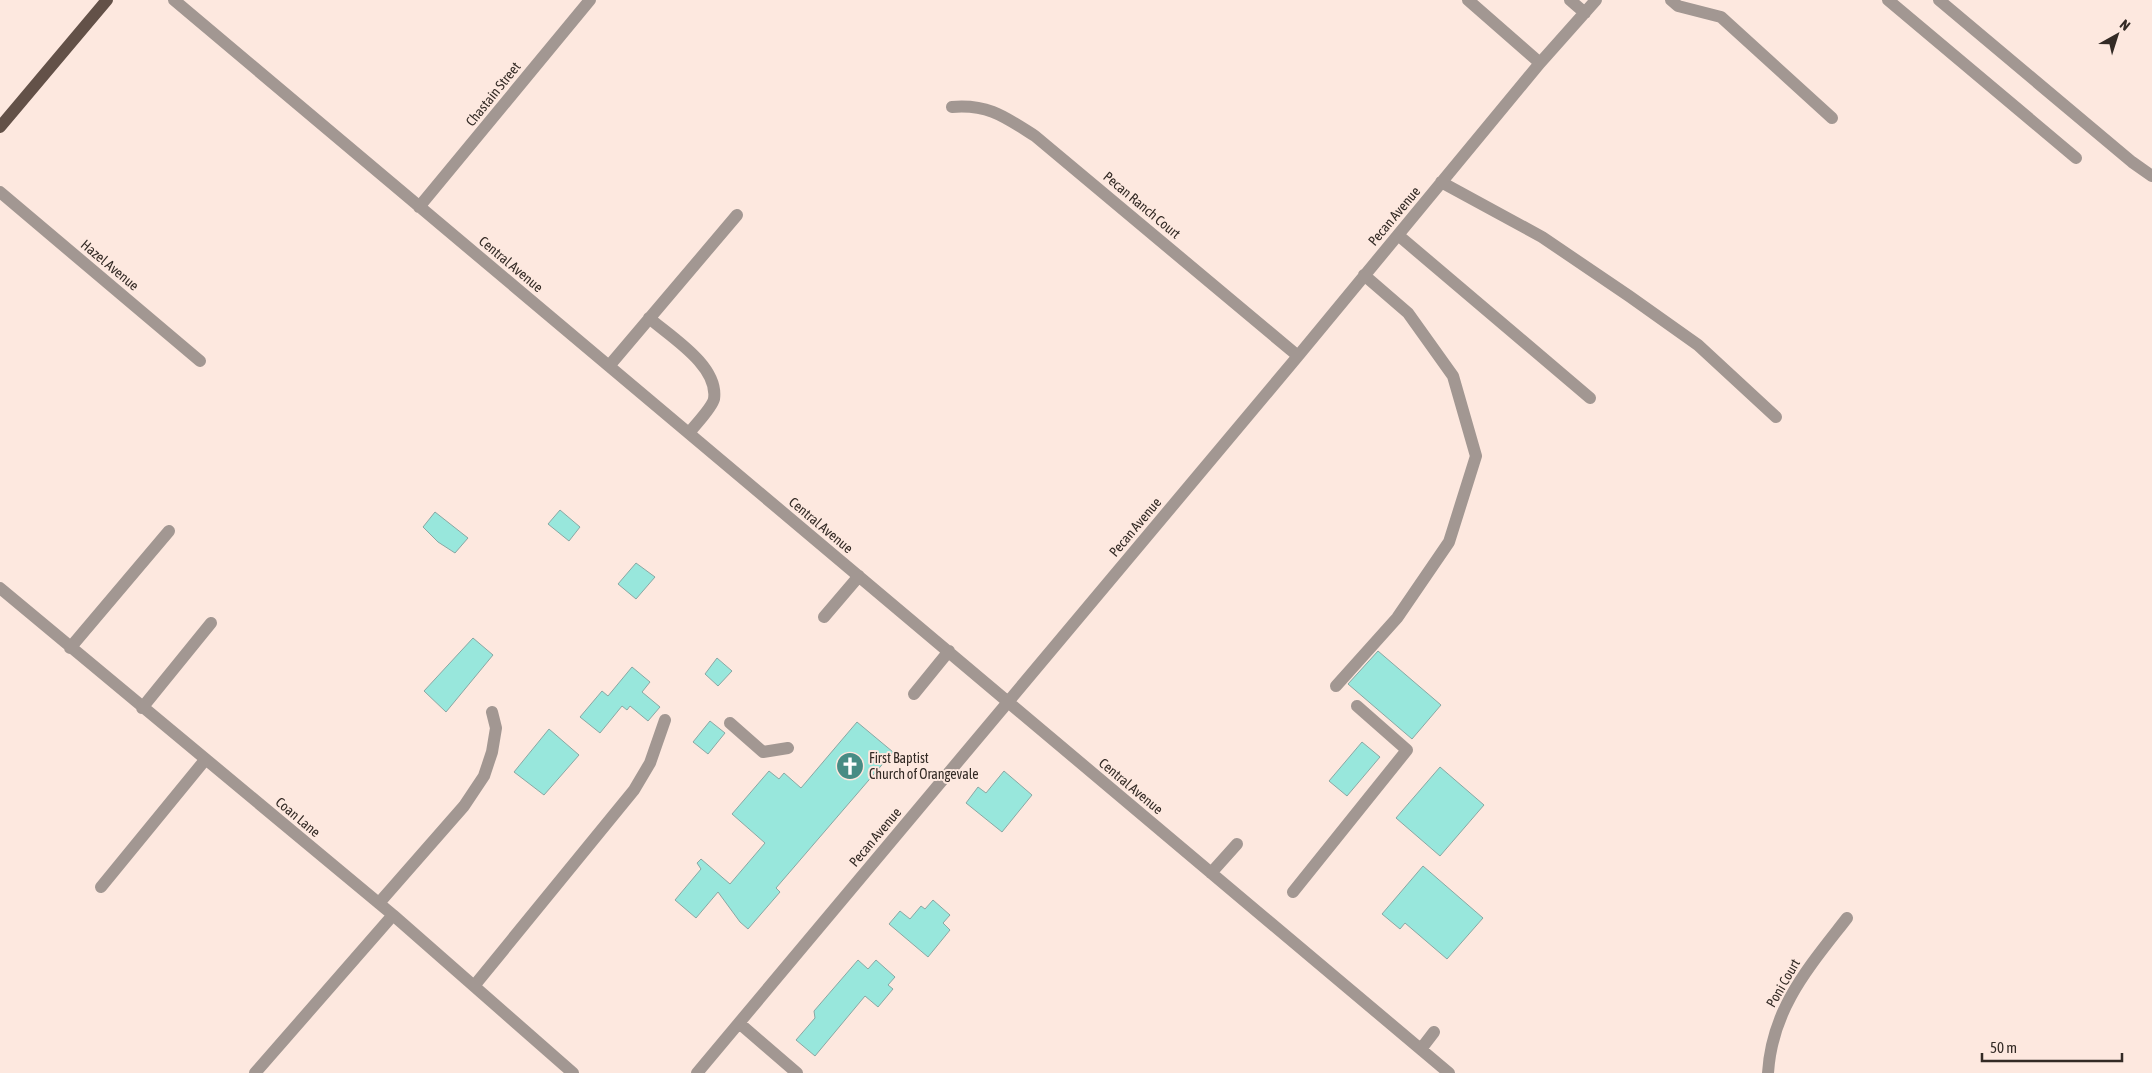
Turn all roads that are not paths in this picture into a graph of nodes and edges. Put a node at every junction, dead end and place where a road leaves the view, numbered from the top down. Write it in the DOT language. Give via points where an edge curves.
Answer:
graph roads {
  1 [pos="107,0"];
  2 [pos="174,0"];
  3 [pos="590,0"];
  4 [pos="1468,0"];
  5 [pos="1570,0"];
  6 [pos="1596,0"];
  7 [pos="1671,0"];
  8 [pos="1888,0"];
  9 [pos="1939,0"];
  10 [pos="1585,13"];
  11 [pos="1540,64"];
  12 [pos="952,107"];
  13 [pos="1832,118"];
  14 [pos="0,127"];
  15 [pos="2076,158"];
  16 [pos="2152,176"];
  17 [pos="1441,182"];
  18 [pos="0,192"];
  19 [pos="419,207"];
  20 [pos="737,215"];
  21 [pos="1398,235"];
  22 [pos="1364,275"];
  23 [pos="649,318"];
  24 [pos="1298,356"];
  25 [pos="200,361"];
  26 [pos="609,366"];
  27 [pos="1590,398"];
  28 [pos="1776,417"];
  29 [pos="689,433"];
  30 [pos="169,531"];
  31 [pos="859,576"];
  32 [pos="0,588"];
  33 [pos="824,617"];
  34 [pos="210,623"];
  35 [pos="70,648"];
  36 [pos="949,651"];
  37 [pos="1336,686"];
  38 [pos="914,694"];
  39 [pos="1008,702"];
  40 [pos="1357,706"];
  41 [pos="142,708"];
  42 [pos="492,712"];
  43 [pos="665,720"];
  44 [pos="730,723"];
  45 [pos="788,748"];
  46 [pos="205,760"];
  47 [pos="1237,844"];
  48 [pos="1211,874"];
  49 [pos="101,887"];
  50 [pos="1293,892"];
  51 [pos="379,903"];
  52 [pos="393,915"];
  53 [pos="1847,918"];
  54 [pos="474,986"];
  55 [pos="739,1023"];
  56 [pos="1434,1032"];
  57 [pos="1420,1049"];
  58 [pos="255,1073"];
  59 [pos="573,1073"];
  60 [pos="697,1073"];
  61 [pos="797,1073"];
  62 [pos="1449,1073"];
  63 [pos="1768,1073"];
  1 -- 14 [label="main road"];
  2 -- 19 [label="street, Central Avenue"];
  3 -- 19 [label="street, Chastain Street"];
  4 -- 11 [label="street"];
  5 -- 10 [label="street"];
  6 -- 10 [label="street, Pecan Avenue"];
  7 -- 13 [label="street" via="1678,6 1720,18"];
  8 -- 15 [label="street"];
  9 -- 16 [label="street"];
  10 -- 11 [label="street, Pecan Avenue"];
  11 -- 17 [label="street, Pecan Avenue"];
  12 -- 24 [label="street, Pecan Ranch Court" via="984,108 1035,136"];
  17 -- 21 [label="street, Pecan Avenue"];
  17 -- 28 [label="street" via="1542,237 1629,296 1698,345"];
  18 -- 25 [label="street, Hazel Avenue"];
  19 -- 26 [label="street, Central Avenue"];
  20 -- 23 [label="street"];
  21 -- 22 [label="street, Pecan Avenue"];
  21 -- 27 [label="street"];
  22 -- 24 [label="street, Pecan Avenue"];
  22 -- 37 [label="street" via="1408,313 1453,376 1476,456 1449,542 1396,618"];
  23 -- 26 [label="street"];
  23 -- 29 [label="street" via="704,365 714,386 714,400"];
  24 -- 39 [label="street, Pecan Avenue"];
  26 -- 29 [label="street, Central Avenue"];
  29 -- 31 [label="street, Central Avenue"];
  30 -- 35 [label="street"];
  31 -- 33 [label="street"];
  31 -- 36 [label="street, Central Avenue"];
  32 -- 35 [label="street, Coan Lane"];
  34 -- 41 [label="street"];
  35 -- 41 [label="street, Coan Lane"];
  36 -- 38 [label="street"];
  36 -- 39 [label="street, Central Avenue"];
  39 -- 48 [label="street, Central Avenue"];
  39 -- 55 [label="street, Pecan Avenue"];
  40 -- 50 [label="street" via="1406,750"];
  41 -- 46 [label="street, Coan Lane"];
  42 -- 51 [label="street" via="496,728 484,776 464,806"];
  43 -- 54 [label="street" via="650,763 634,790"];
  44 -- 45 [label="street" via="763,752"];
  46 -- 49 [label="street"];
  46 -- 51 [label="street, Coan Lane"];
  47 -- 48 [label="street"];
  48 -- 57 [label="street, Central Avenue"];
  51 -- 52 [label="street, Coan Lane"];
  52 -- 54 [label="street, Coan Lane"];
  52 -- 58 [label="street"];
  53 -- 63 [label="street, Poni Court" via="1794,987 1774,1035"];
  54 -- 59 [label="street, Coan Lane"];
  55 -- 60 [label="street, Pecan Avenue"];
  55 -- 61 [label="street"];
  56 -- 57 [label="street"];
  57 -- 62 [label="street, Central Avenue"];
}
